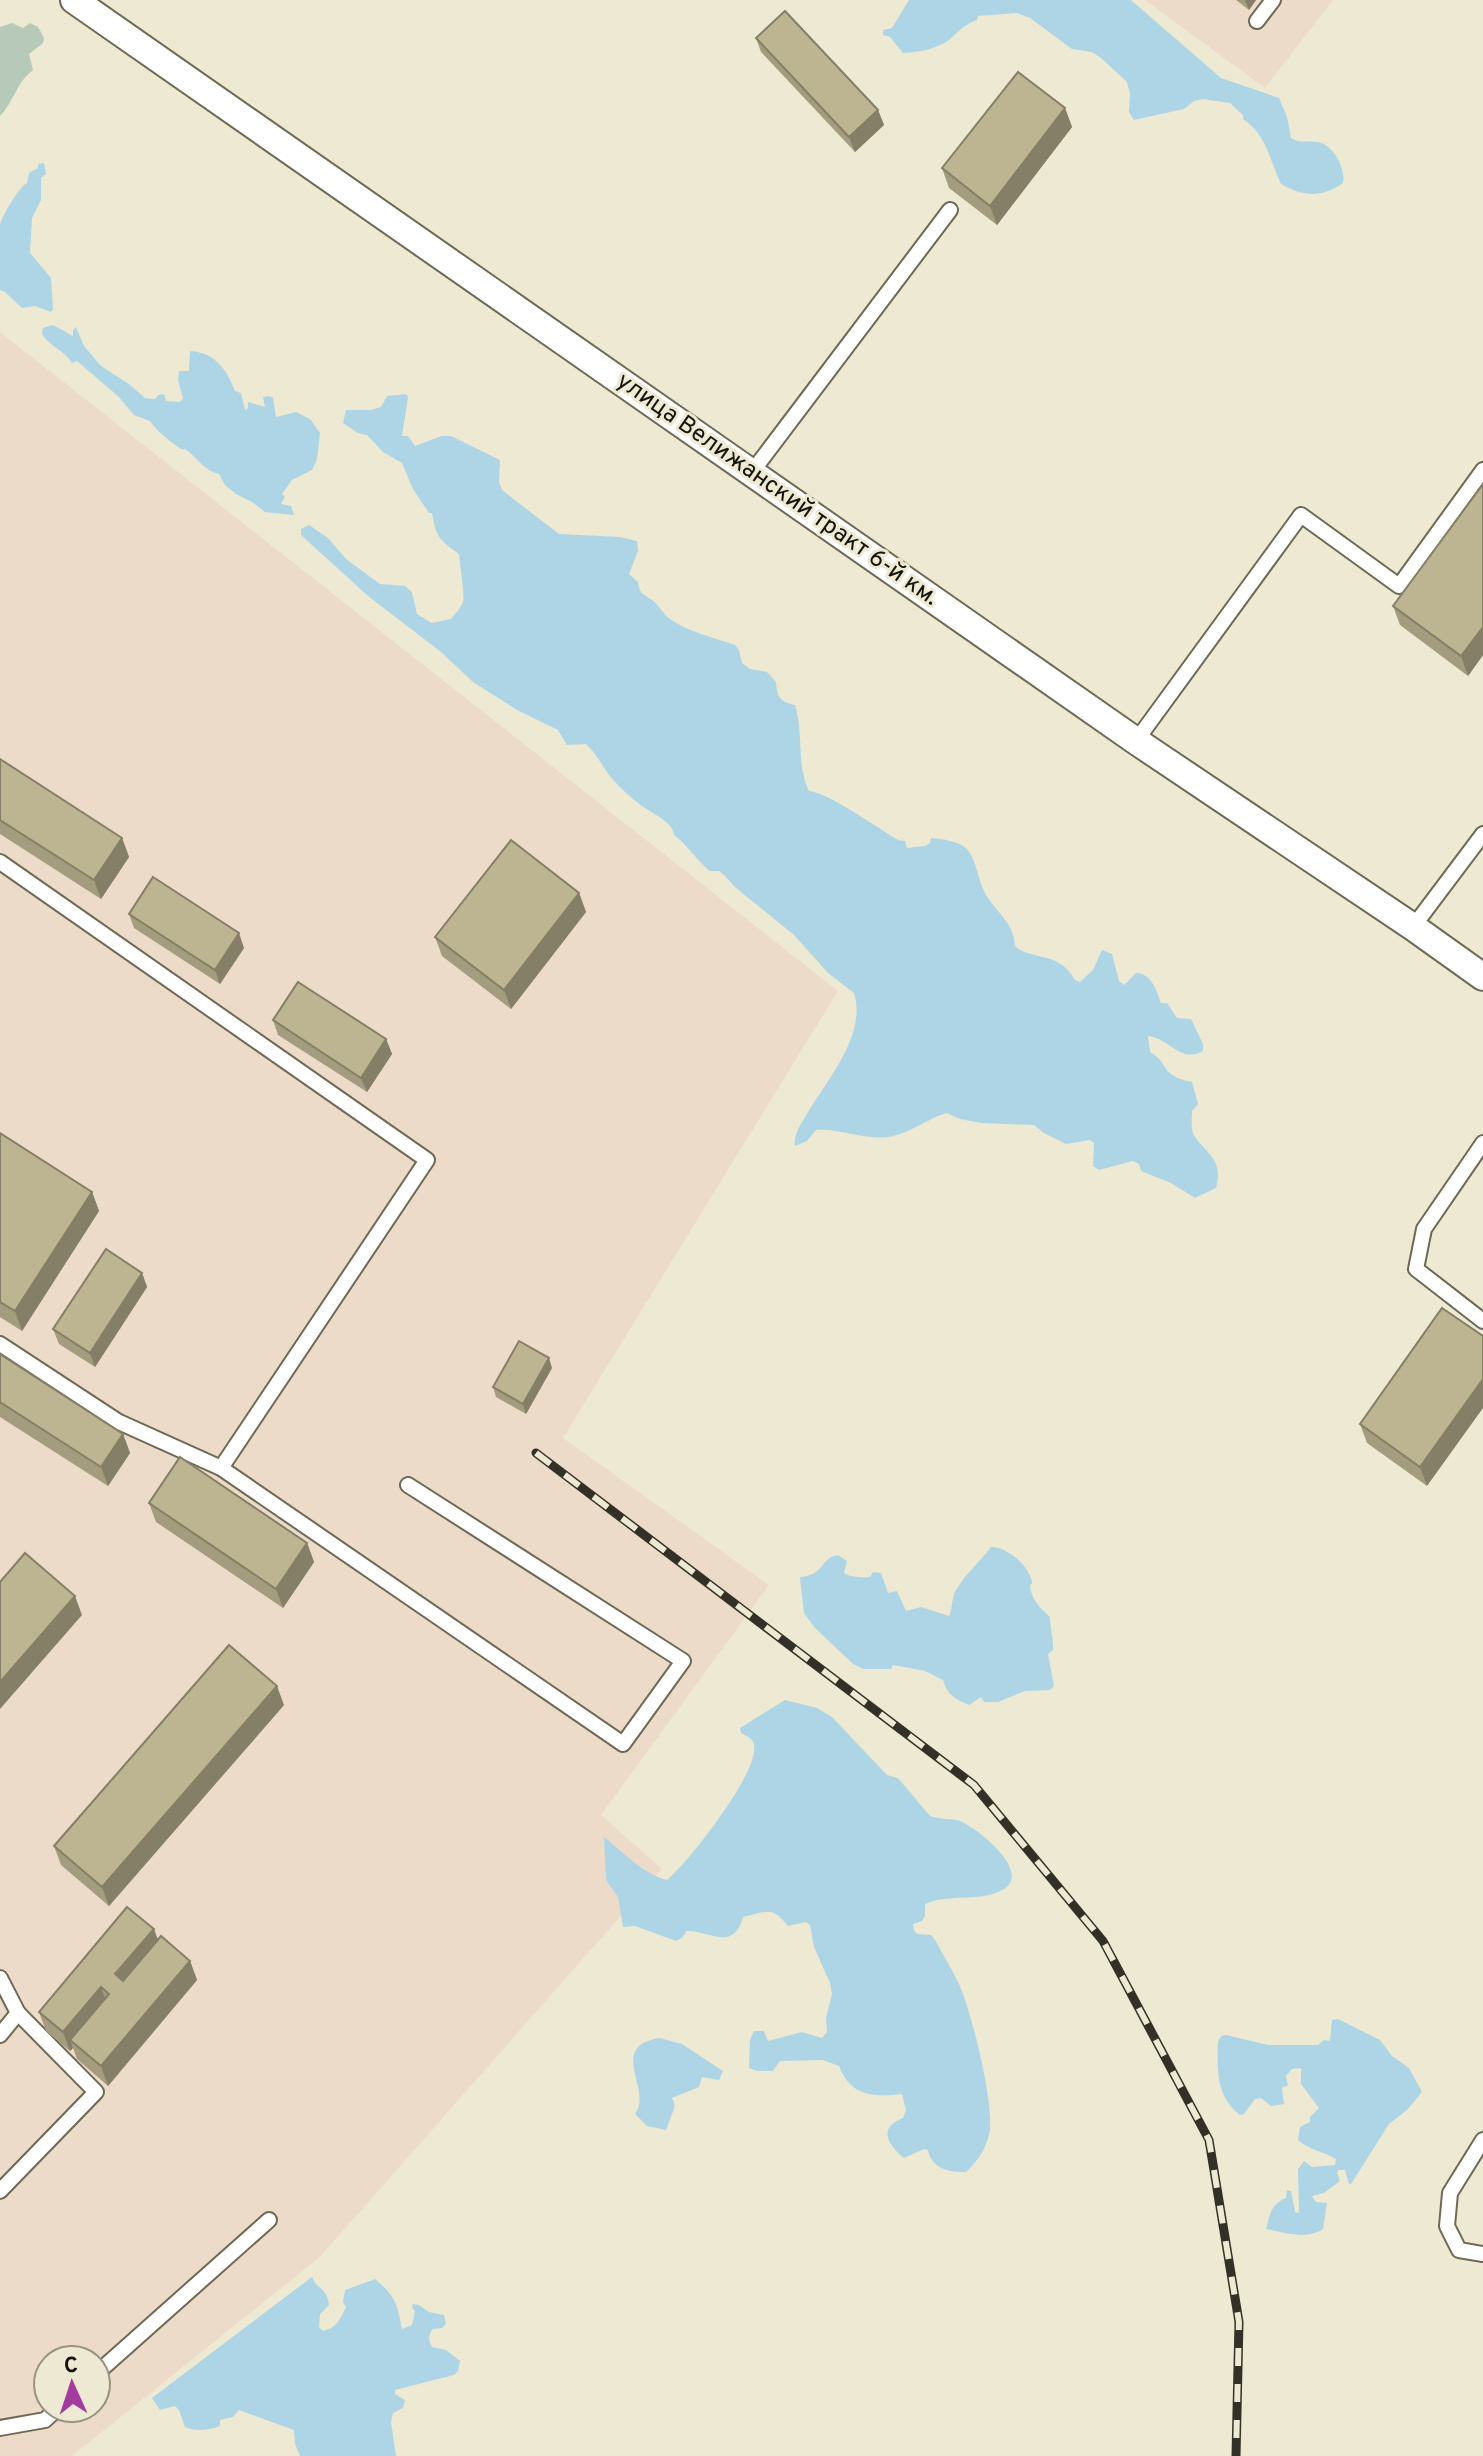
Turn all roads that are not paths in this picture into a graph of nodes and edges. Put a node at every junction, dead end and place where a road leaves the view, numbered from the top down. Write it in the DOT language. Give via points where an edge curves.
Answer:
graph roads {
  1 [pos="74,0"];
  2 [pos="1273,0"];
  3 [pos="1257,21"];
  4 [pos="950,210"];
  5 [pos="1483,470"];
  6 [pos="752,472"];
  7 [pos="1136,741"];
  8 [pos="1483,834"];
  9 [pos="0,862"];
  10 [pos="1413,927"];
  11 [pos="1483,977"];
  12 [pos="1483,1143"];
  13 [pos="1483,1321"];
  14 [pos="0,1344"];
  15 [pos="221,1468"];
  16 [pos="408,1485"];
  17 [pos="0,1978"];
  18 [pos="18,2013"];
  19 [pos="0,2035"];
  20 [pos="1483,2140"];
  21 [pos="0,2191"];
  22 [pos="269,2220"];
  23 [pos="1483,2254"];
  24 [pos="112,2360"];
  25 [pos="32,2422"];
  26 [pos="0,2428"];
  1 -- 6 [label="street, улица Велижанский тракт 6-й км."];
  2 -- 3 [label="lane"];
  4 -- 6 [label="lane"];
  5 -- 7 [label="lane" via="1399,586 1301,515"];
  6 -- 7 [label="street, улица Велижанский тракт 6-й км."];
  7 -- 10 [label="street, улица Велижанский тракт 6-й км."];
  8 -- 10 [label="lane"];
  9 -- 15 [label="lane" via="427,1160"];
  10 -- 11 [label="street, улица Велижанский тракт 6-й км."];
  12 -- 13 [label="lane" via="1424,1229 1416,1269"];
  14 -- 15 [label="lane" via="119,1422"];
  15 -- 16 [label="lane" via="623,1744 683,1661"];
  17 -- 18 [label="lane"];
  18 -- 19 [label="lane"];
  18 -- 21 [label="lane" via="96,2092"];
  20 -- 23 [label="lane" via="1450,2193 1447,2226 1459,2250"];
  22 -- 24 [label="lane"];
  25 -- 26 [label="lane"];
}
